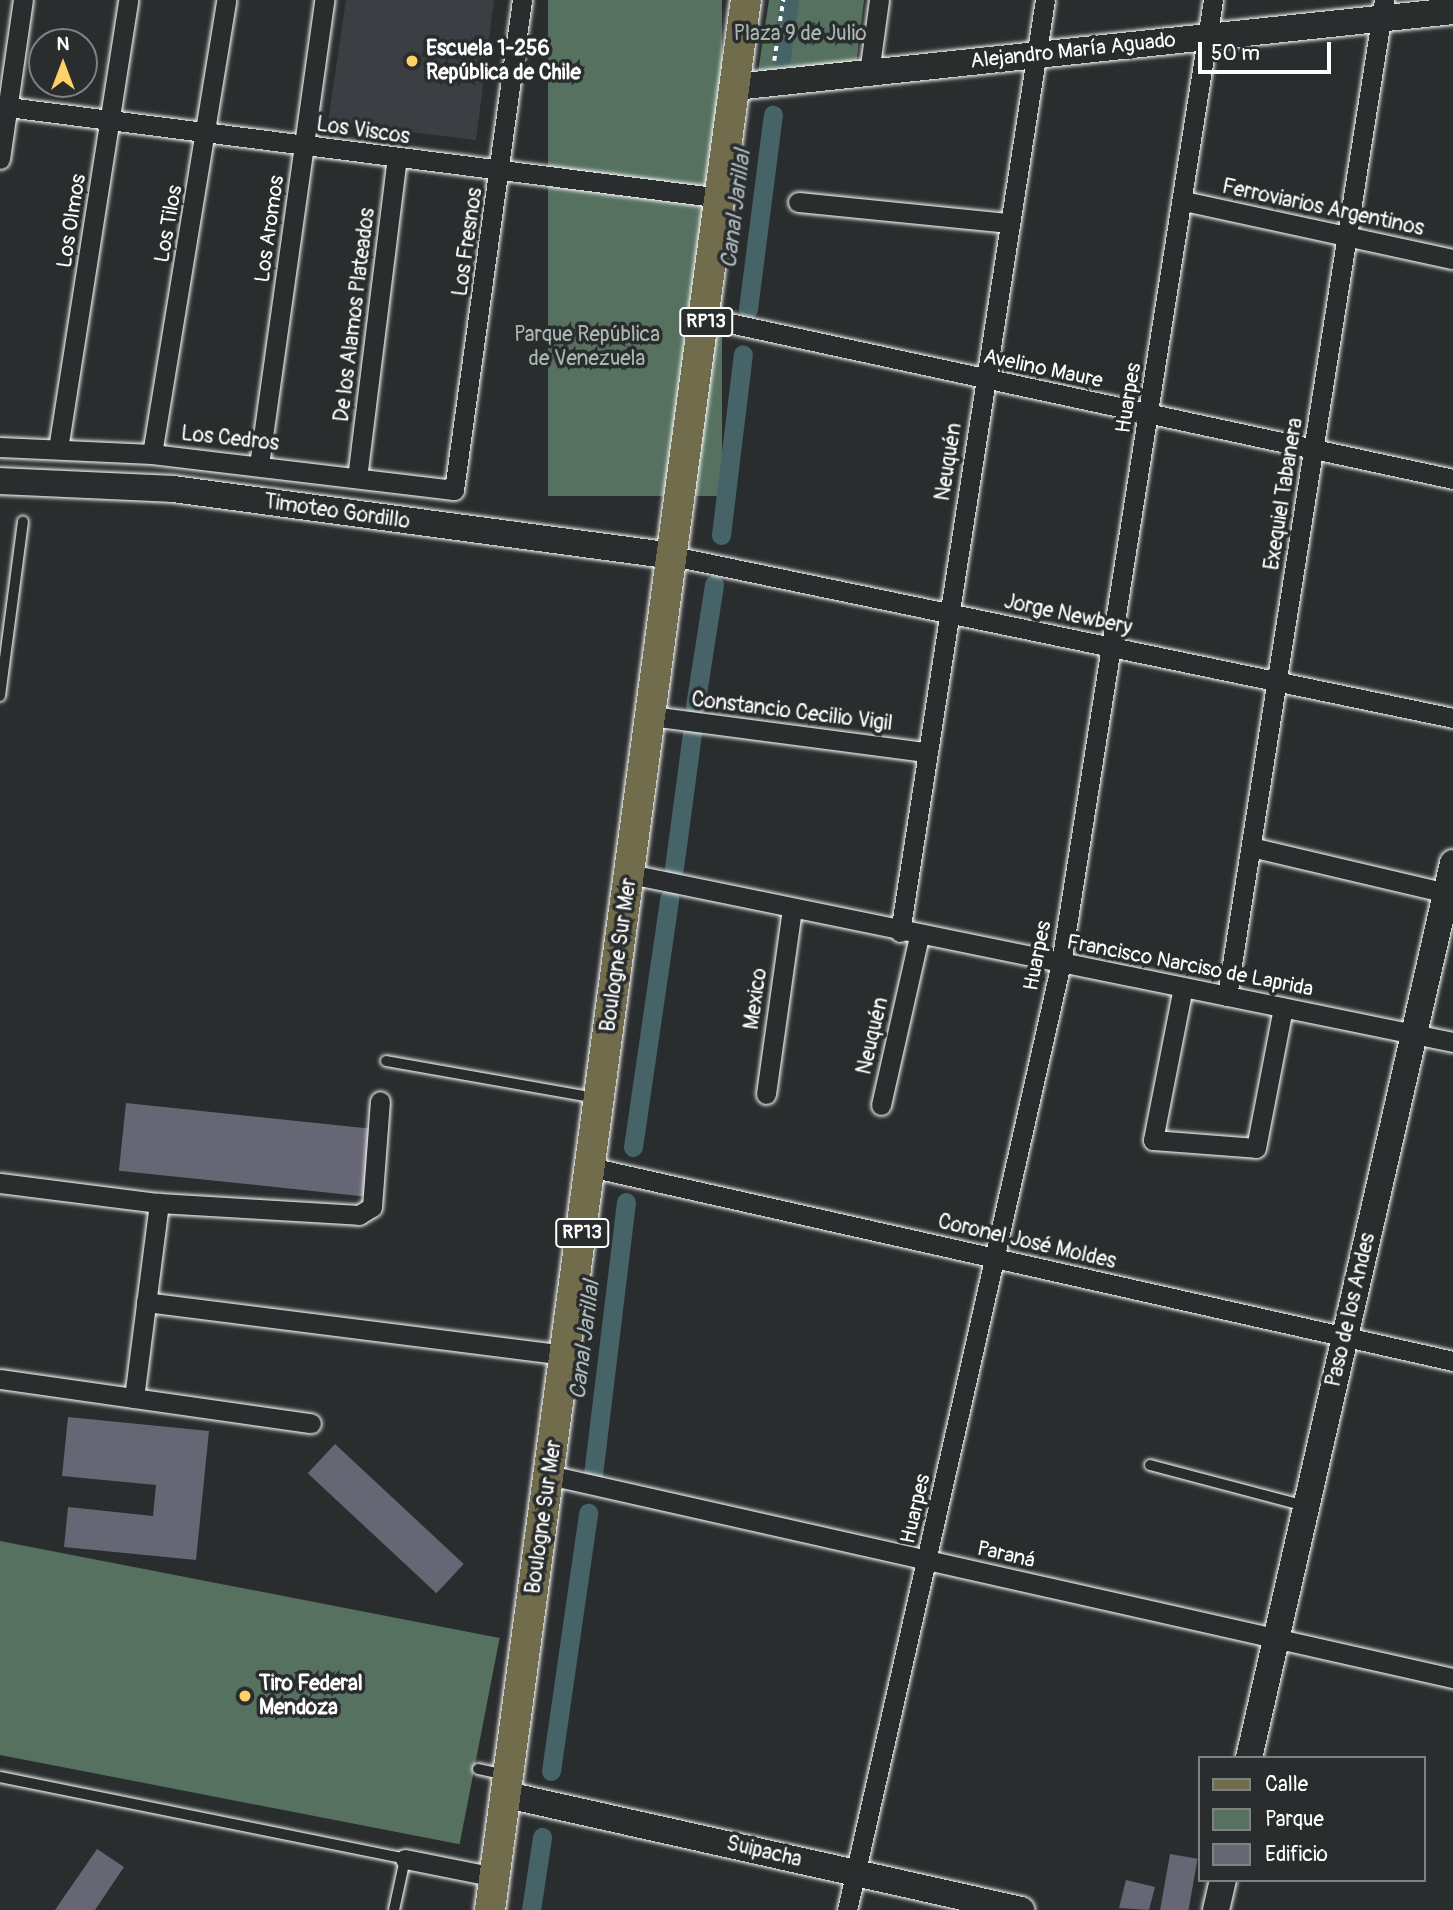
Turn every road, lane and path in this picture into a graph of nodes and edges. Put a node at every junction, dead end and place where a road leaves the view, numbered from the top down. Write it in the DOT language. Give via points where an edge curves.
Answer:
graph roads {
  1 [pos="23,0"];
  2 [pos="128,0"];
  3 [pos="226,0"];
  4 [pos="324,0"];
  5 [pos="523,0"];
  6 [pos="746,0"];
  7 [pos="879,0"];
  8 [pos="1045,0"];
  9 [pos="1213,0"];
  10 [pos="1383,9"];
  11 [pos="1453,11"];
  12 [pos="1208,36"];
  13 [pos="1037,55"];
  14 [pos="869,73"];
  15 [pos="735,87"];
  16 [pos="4,107"];
  17 [pos="112,121"];
  18 [pos="208,134"];
  19 [pos="305,146"];
  20 [pos="0,159"];
  21 [pos="397,159"];
  22 [pos="502,173"];
  23 [pos="721,198"];
  24 [pos="1184,201"];
  25 [pos="798,202"];
  26 [pos="1010,223"];
  27 [pos="1346,236"];
  28 [pos="1453,259"];
  29 [pos="706,318"];
  30 [pos="985,380"];
  31 [pos="1149,414"];
  32 [pos="0,447"];
  33 [pos="58,449"];
  34 [pos="1314,450"];
  35 [pos="152,454"];
  36 [pos="259,465"];
  37 [pos="357,478"];
  38 [pos="1453,479"];
  39 [pos="0,481"];
  40 [pos="454,490"];
  41 [pos="23,522"];
  42 [pos="673,556"];
  43 [pos="948,613"];
  44 [pos="1112,648"];
  45 [pos="1278,682"];
  46 [pos="0,696"];
  47 [pos="651,716"];
  48 [pos="1453,718"];
  49 [pos="926,752"];
  50 [pos="1251,847"];
  51 [pos="1453,863"];
  52 [pos="629,874"];
  53 [pos="1447,893"];
  54 [pos="792,909"];
  55 [pos="900,932"];
  56 [pos="919,936"];
  57 [pos="1061,963"];
  58 [pos="1182,987"];
  59 [pos="1227,996"];
  60 [pos="1283,1008"];
  61 [pos="1417,1035"];
  62 [pos="1453,1042"];
  63 [pos="386,1061"];
  64 [pos="766,1094"];
  65 [pos="600,1098"];
  66 [pos="380,1101"];
  67 [pos="881,1105"];
  68 [pos="590,1167"];
  69 [pos="0,1183"];
  70 [pos="159,1203"];
  71 [pos="996,1258"];
  72 [pos="146,1302"];
  73 [pos="1345,1336"];
  74 [pos="566,1355"];
  75 [pos="1453,1361"];
  76 [pos="0,1379"];
  77 [pos="134,1398"];
  78 [pos="311,1423"];
  79 [pos="1150,1465"];
  80 [pos="549,1475"];
  81 [pos="1306,1506"];
  82 [pos="928,1560"];
  83 [pos="1276,1639"];
  84 [pos="1453,1678"];
  85 [pos="1249,1756"];
  86 [pos="478,1769"];
  87 [pos="0,1777"];
  88 [pos="508,1785"];
  89 [pos="405,1859"];
  90 [pos="856,1873"];
  91 [pos="495,1877"];
  92 [pos="1223,1882"];
  93 [pos="394,1910"];
  94 [pos="490,1910"];
  95 [pos="847,1910"];
  96 [pos="1021,1910"];
  97 [pos="1216,1910"];
  1 -- 16 [label="street"];
  2 -- 17 [label="street, Los Olmos"];
  3 -- 18 [label="street, Los Tilos"];
  4 -- 19 [label="street, Los Aromos"];
  5 -- 22 [label="street, Los Fresnos"];
  6 -- 15 [label="main road, Boulogne Sur Mer / RP13"];
  7 -- 14 [label="street"];
  8 -- 13 [label="street, Neuquén"];
  9 -- 12 [label="street, Huarpes"];
  10 -- 11 [label="street, Alejandro María Aguado"];
  10 -- 12 [label="street, Alejandro María Aguado"];
  10 -- 27 [label="street, Exequiel Tabanera"];
  12 -- 13 [label="street, Alejandro María Aguado"];
  12 -- 24 [label="street, Huarpes"];
  13 -- 14 [label="street, Alejandro María Aguado"];
  13 -- 26 [label="street, Neuquén"];
  14 -- 15 [label="street, Alejandro María Aguado"];
  15 -- 23 [label="main road, Boulogne Sur Mer / RP13"];
  16 -- 17 [label="street, Los Viscos"];
  16 -- 20 [label="street"];
  17 -- 18 [label="street, Los Viscos"];
  17 -- 33 [label="street, Los Olmos"];
  18 -- 19 [label="street, Los Viscos"];
  18 -- 35 [label="street, Los Tilos"];
  19 -- 21 [label="street, Los Viscos"];
  19 -- 36 [label="street, Los Aromos"];
  21 -- 22 [label="street, Los Viscos"];
  21 -- 37 [label="street, De los Alamos Plateados"];
  22 -- 23 [label="street, Los Viscos"];
  22 -- 40 [label="street, Los Fresnos"];
  23 -- 29 [label="main road, Boulogne Sur Mer / RP13"];
  24 -- 27 [label="street, Ferroviarios Argentinos"];
  24 -- 31 [label="street, Huarpes"];
  25 -- 26 [label="street"];
  26 -- 30 [label="street, Neuquén"];
  27 -- 28 [label="street, Ferroviarios Argentinos"];
  27 -- 34 [label="street, Exequiel Tabanera"];
  29 -- 30 [label="street, Avelino Maure"];
  29 -- 42 [label="main road, Boulogne Sur Mer / RP13"];
  30 -- 31 [label="street, Avelino Maure"];
  30 -- 43 [label="street, Neuquén"];
  31 -- 34 [label="street, Avelino Maure"];
  31 -- 44 [label="street, Huarpes"];
  32 -- 33 [label="street, Los Cedros"];
  33 -- 35 [label="street, Los Cedros"];
  34 -- 38 [label="street, Avelino Maure"];
  34 -- 45 [label="street, Exequiel Tabanera"];
  35 -- 36 [label="street, Los Cedros"];
  36 -- 37 [label="street, Los Cedros"];
  37 -- 40 [label="street, Los Cedros"];
  39 -- 42 [label="street, Timoteo Gordillo" via="173,489"];
  41 -- 46 [label="lane"];
  42 -- 43 [label="street, Jorge Newbery"];
  42 -- 47 [label="main road, Boulogne Sur Mer / RP13"];
  43 -- 44 [label="street, Jorge Newbery"];
  43 -- 49 [label="street, Neuquén"];
  44 -- 45 [label="street, Jorge Newbery"];
  44 -- 57 [label="street, Huarpes"];
  45 -- 48 [label="street, Jorge Newbery"];
  45 -- 50 [label="street, Exequiel Tabanera"];
  47 -- 49 [label="street, Constancio Cecilio Vigil"];
  47 -- 52 [label="main road, Boulogne Sur Mer / RP13"];
  49 -- 55 [label="street, Neuquén"];
  50 -- 53 [label="street"];
  50 -- 59 [label="street, Exequiel Tabanera"];
  51 -- 53 [label="street, Paso de los Andes"];
  52 -- 54 [label="street, Francisco Narciso de Laprida"];
  52 -- 65 [label="main road, Boulogne Sur Mer / RP13"];
  53 -- 61 [label="street, Paso de los Andes"];
  54 -- 55 [label="street, Francisco Narciso de Laprida"];
  54 -- 64 [label="street, Mexico"];
  55 -- 56 [label="street, Francisco Narciso de Laprida"];
  56 -- 57 [label="street, Francisco Narciso de Laprida"];
  56 -- 67 [label="street, Neuquén"];
  57 -- 58 [label="street, Francisco Narciso de Laprida"];
  57 -- 71 [label="street, Huarpes"];
  58 -- 59 [label="street, Francisco Narciso de Laprida"];
  58 -- 60 [label="street" via="1153,1140 1256,1148"];
  59 -- 60 [label="street, Francisco Narciso de Laprida"];
  60 -- 61 [label="street, Francisco Narciso de Laprida"];
  61 -- 62 [label="street, Francisco Narciso de Laprida"];
  61 -- 73 [label="street, Paso de los Andes"];
  63 -- 65 [label="lane"];
  65 -- 68 [label="main road, Boulogne Sur Mer / RP13"];
  66 -- 70 [label="street" via="372,1207 359,1215"];
  68 -- 71 [label="street, Coronel José Moldes"];
  68 -- 74 [label="main road, Boulogne Sur Mer / RP13"];
  69 -- 70 [label="street"];
  70 -- 72 [label="street"];
  71 -- 73 [label="street, Coronel José Moldes"];
  71 -- 82 [label="street, Huarpes"];
  72 -- 74 [label="street"];
  72 -- 77 [label="street"];
  73 -- 75 [label="street, Coronel José Moldes"];
  73 -- 81 [label="street, Paso de los Andes"];
  74 -- 80 [label="main road, Boulogne Sur Mer / RP13"];
  76 -- 77 [label="street"];
  77 -- 78 [label="street"];
  79 -- 81 [label="lane"];
  80 -- 82 [label="street, Paraná"];
  80 -- 88 [label="main road, Boulogne Sur Mer / RP13"];
  81 -- 83 [label="street, Paso de los Andes"];
  82 -- 83 [label="street, Paraná"];
  82 -- 90 [label="street, Huarpes"];
  83 -- 84 [label="street, Paraná"];
  83 -- 85 [label="street, Paso de los Andes"];
  86 -- 88 [label="lane"];
  87 -- 89 [label="lane"];
  88 -- 90 [label="street, Suipacha"];
  88 -- 91 [label="main road, Boulogne Sur Mer / RP13"];
  89 -- 91 [label="street"];
  89 -- 93 [label="lane"];
  90 -- 95 [label="street, Huarpes"];
  90 -- 96 [label="street, Suipacha"];
  91 -- 94 [label="main road, Boulogne Sur Mer / RP13"];
  92 -- 97 [label="street"];
}
